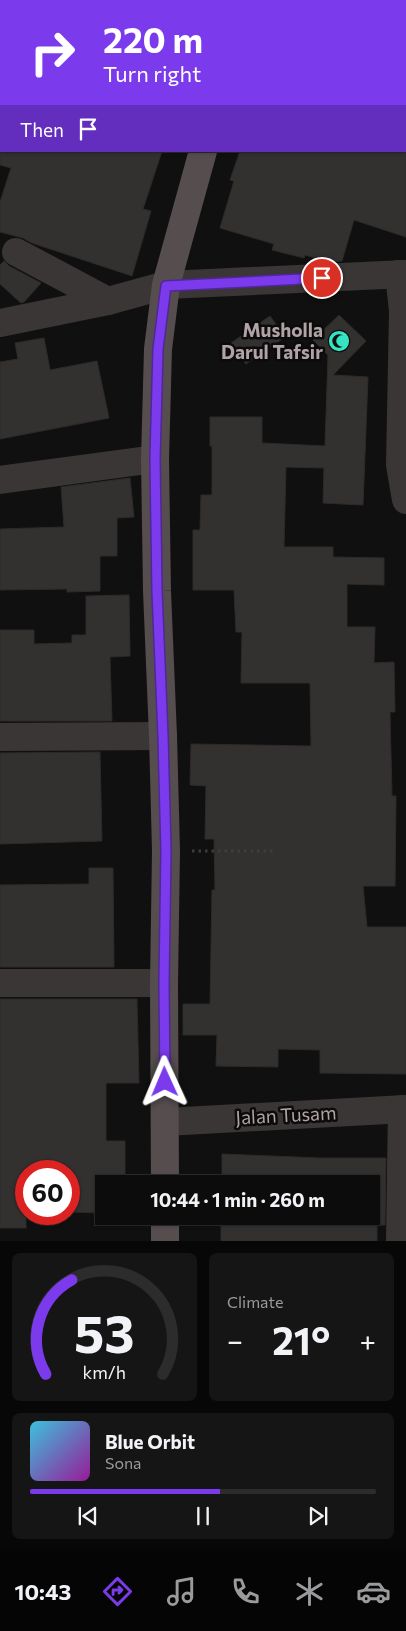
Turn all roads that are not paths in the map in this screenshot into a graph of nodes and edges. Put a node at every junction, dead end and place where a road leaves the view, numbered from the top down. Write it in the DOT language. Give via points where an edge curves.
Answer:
graph roads {
  1 [pos="203,152"];
  2 [pos="16,252"];
  3 [pos="403,274"];
  4 [pos="166,286"];
  5 [pos="108,301"];
  6 [pos="0,323"];
  7 [pos="155,459"];
  8 [pos="0,480"];
  9 [pos="406,500"];
  10 [pos="163,736"];
  11 [pos="0,737"];
  12 [pos="0,983"];
  13 [pos="164,983"];
  14 [pos="404,1109"];
  15 [pos="165,1122"];
  16 [pos="165,1175"];
  17 [pos="165,1225"];
  18 [pos="165,1241"];
  19 [pos="400,1241"];
  1 -- 4 [label="main road"];
  2 -- 5 [label="street"];
  3 -- 4 [label="street"];
  3 -- 9 [label="street" via="400,465"];
  4 -- 5 [label="street"];
  4 -- 7 [label="main road" via="158,349"];
  5 -- 6 [label="street"];
  7 -- 8 [label="street"];
  7 -- 10 [label="main road"];
  10 -- 11 [label="street"];
  10 -- 13 [label="main road" via="166,851"];
  12 -- 13 [label="street"];
  13 -- 15 [label="main road"];
  14 -- 15 [label="street, Jalan Tusam"];
  14 -- 19 [label="street"];
  15 -- 16 [label="main road"];
  17 -- 18 [label="main road"];
}
